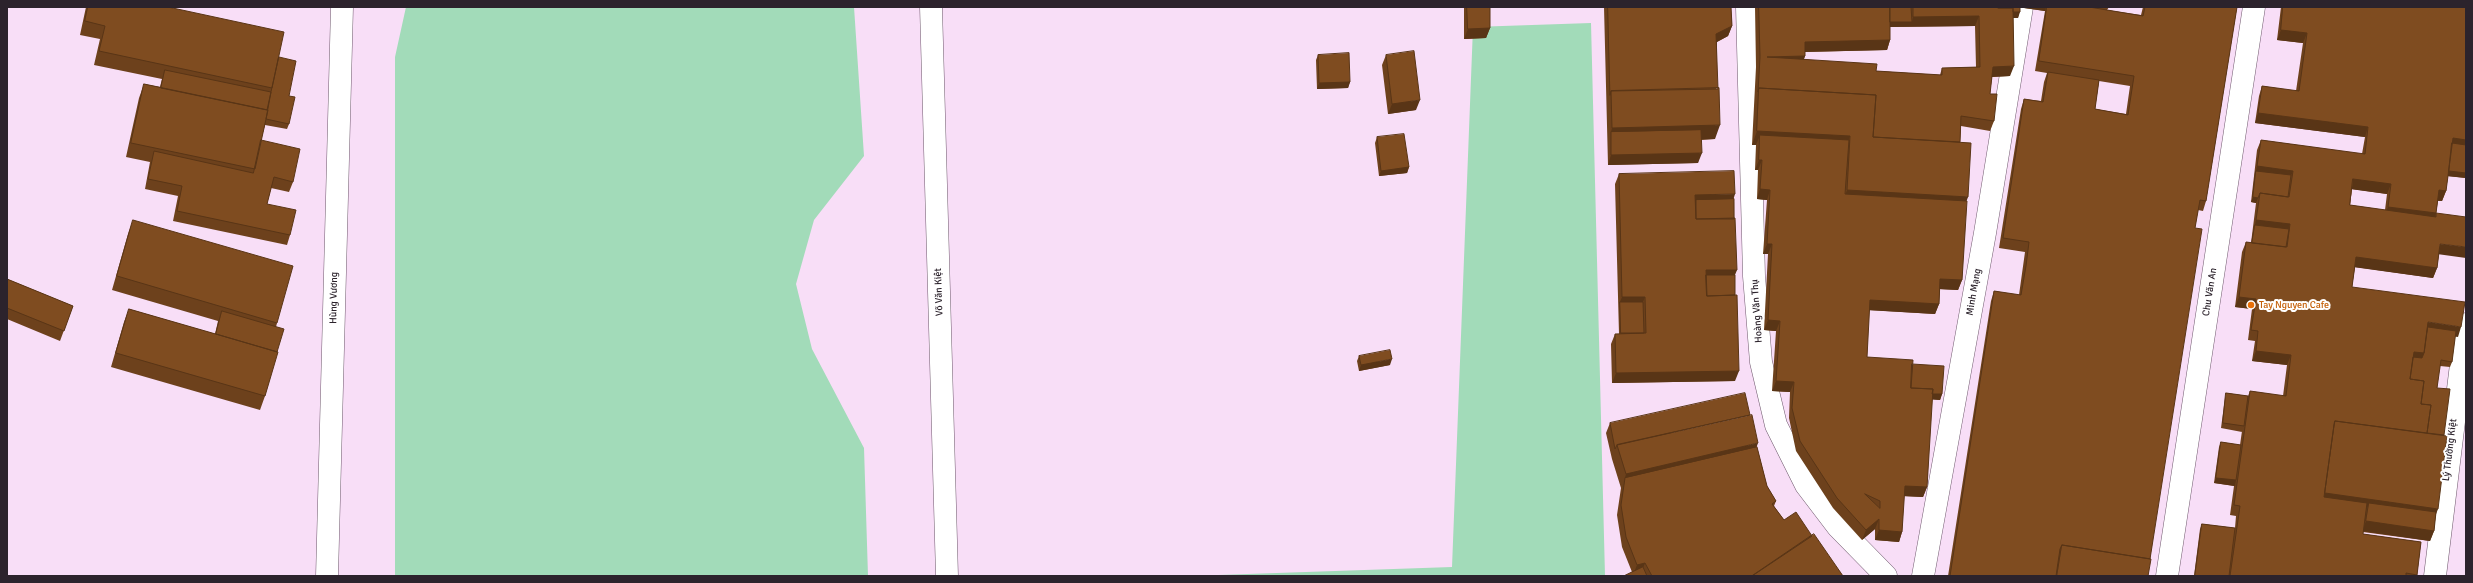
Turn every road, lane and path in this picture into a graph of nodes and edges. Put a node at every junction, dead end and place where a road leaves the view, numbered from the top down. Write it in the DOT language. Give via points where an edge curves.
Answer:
graph roads {
  1 [pos="931,7"];
  2 [pos="1747,7"];
  3 [pos="2022,7"];
  4 [pos="2254,7"];
  5 [pos="343,12"];
  6 [pos="2466,324"];
  7 [pos="327,576"];
  8 [pos="947,576"];
  9 [pos="1886,576"];
  10 [pos="1923,576"];
  11 [pos="2167,576"];
  12 [pos="2435,576"];
  1 -- 8 [label="street, Võ Văn Kiệt"];
  2 -- 9 [label="street, Hoàng Văn Thụ" via="1755,284 1761,362 1776,425 1806,485 1838,527"];
  3 -- 10 [label="street, Minh Mạng" via="1985,233"];
  4 -- 11 [label="street, Chu Văn An"];
  5 -- 7 [label="street, Hùng Vương"];
  6 -- 12 [label="street, Lý Thường Kiệt"];
}
